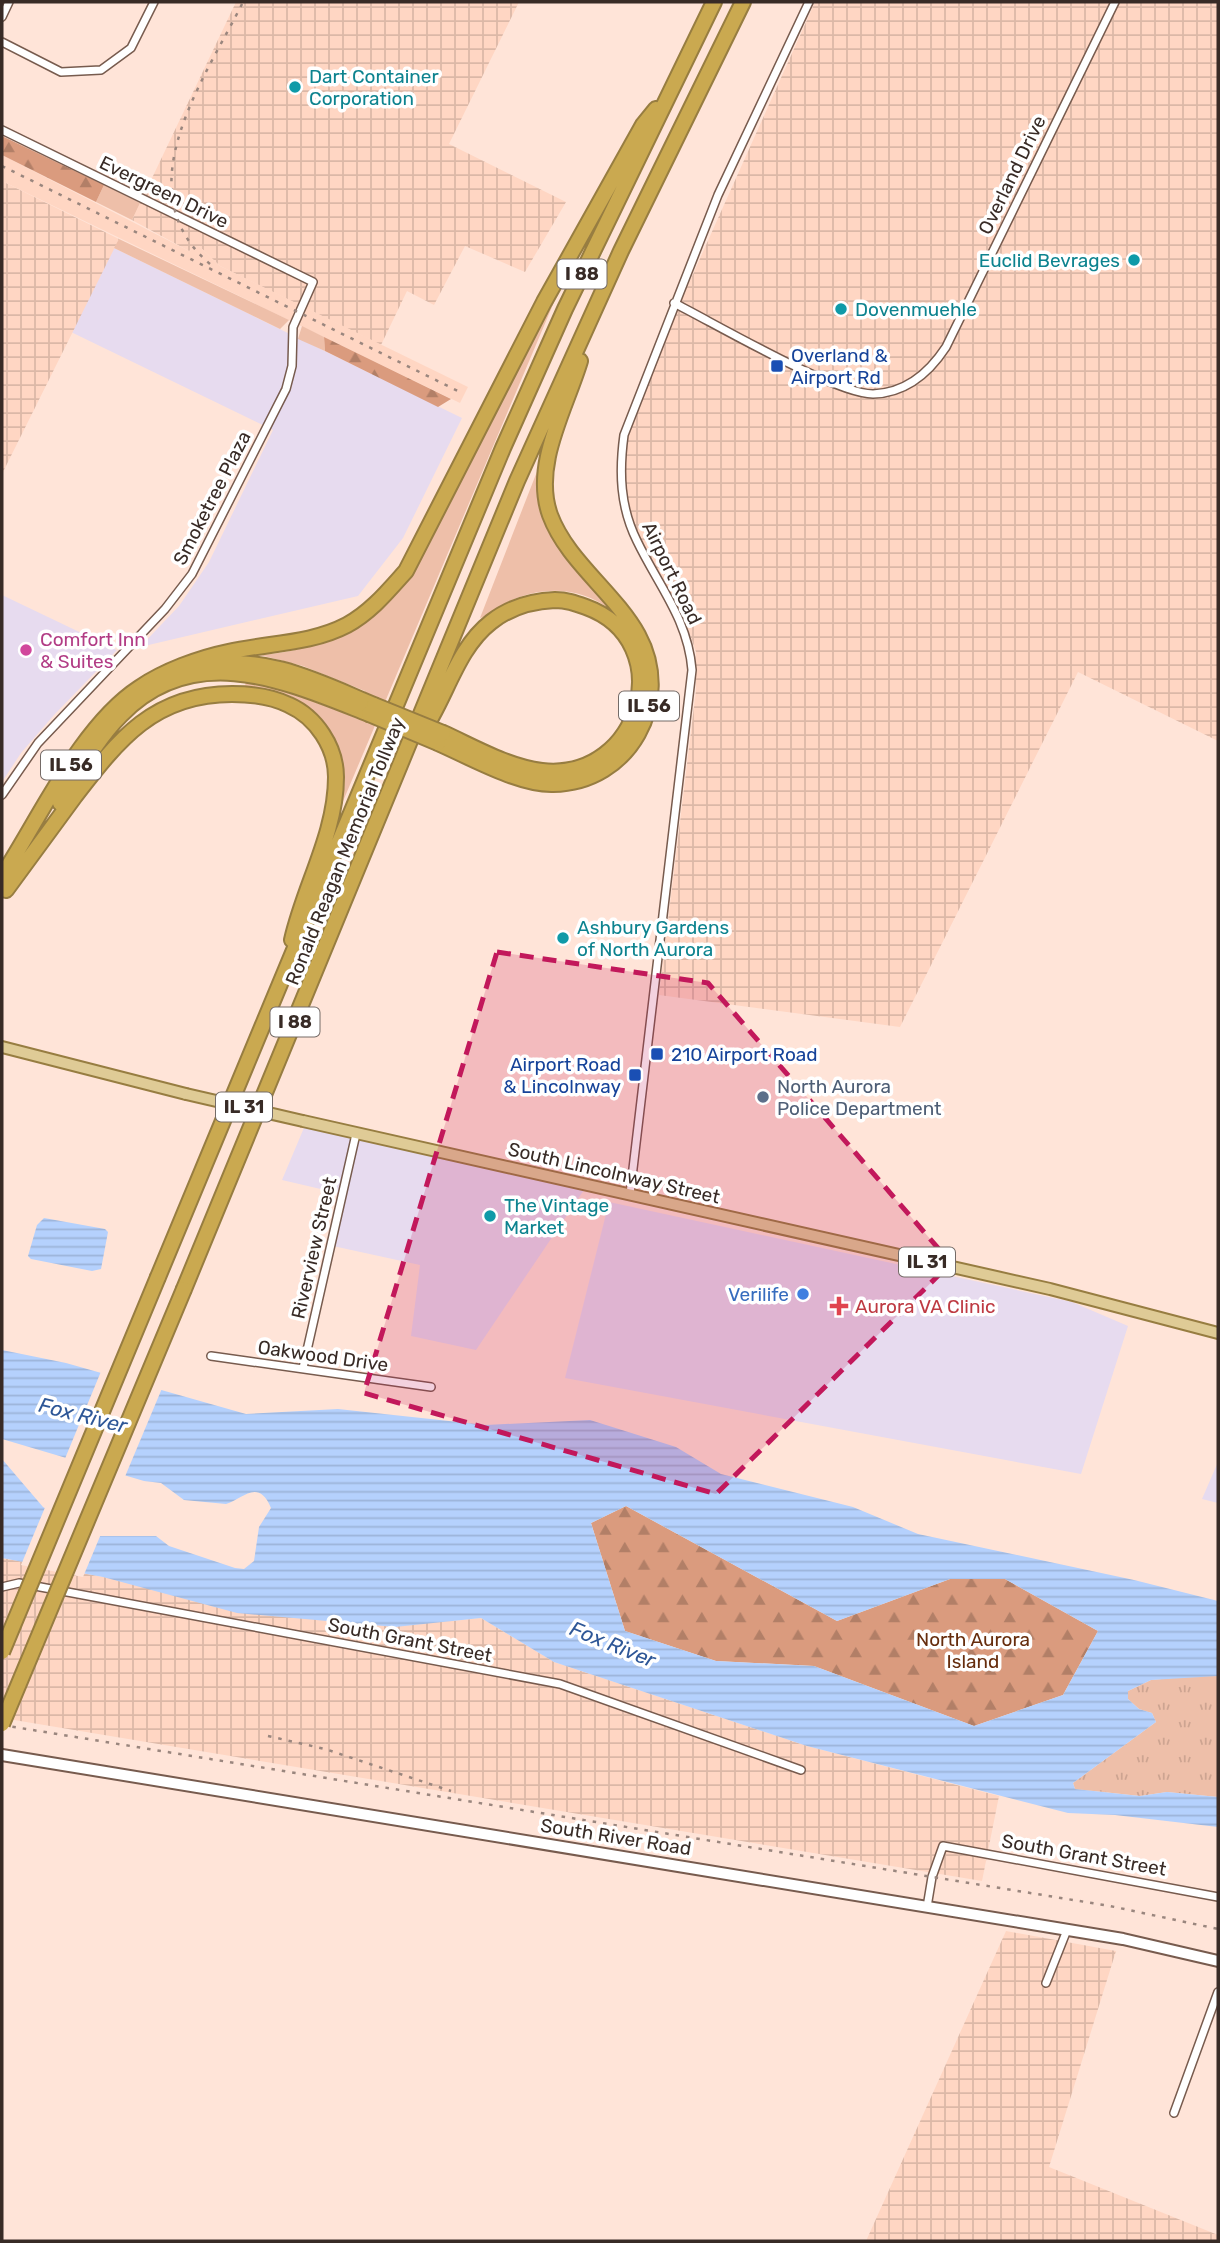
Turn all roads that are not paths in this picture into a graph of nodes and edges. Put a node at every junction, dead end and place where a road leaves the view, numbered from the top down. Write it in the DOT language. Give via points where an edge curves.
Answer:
graph roads {
  1 [pos="9,2"];
  2 [pos="154,2"];
  3 [pos="714,2"];
  4 [pos="743,2"];
  5 [pos="809,2"];
  6 [pos="1115,2"];
  7 [pos="2,17"];
  8 [pos="2,42"];
  9 [pos="670,91"];
  10 [pos="2,130"];
  11 [pos="313,282"];
  12 [pos="598,302"];
  13 [pos="674,303"];
  14 [pos="163,675"];
  15 [pos="371,710"];
  16 [pos="441,738"];
  17 [pos="406,755"];
  18 [pos="2,795"];
  19 [pos="3,888"];
  20 [pos="285,976"];
  21 [pos="2,1047"];
  22 [pos="356,1134"];
  23 [pos="630,1194"];
  24 [pos="1218,1333"];
  25 [pos="211,1356"];
  26 [pos="303,1368"];
  27 [pos="431,1387"];
  28 [pos="2,1586"];
  29 [pos="2,1652"];
  30 [pos="2,1724"];
  31 [pos="4,1755"];
  32 [pos="801,1770"];
  33 [pos="1218,1896"];
  34 [pos="927,1907"];
  35 [pos="1067,1930"];
  36 [pos="1218,1961"];
  37 [pos="1046,1983"];
  38 [pos="1218,1992"];
  39 [pos="1174,2113"];
  1 -- 7 [label="street"];
  2 -- 8 [label="street" via="131,48 101,70 61,72"];
  3 -- 9 [label="highway, Ronald Reagan Memorial Tollway / I 88"];
  4 -- 12 [label="highway, Ronald Reagan Memorial Tollway / I 88"];
  5 -- 13 [label="street, Airport Road" via="718,195"];
  6 -- 13 [label="street, Overland Drive" via="946,347 924,375 908,386 872,394 841,387"];
  9 -- 14 [label="highway, IL 56" via="643,125 544,302 406,571 378,603 348,625 312,638 228,652"];
  9 -- 20 [label="highway, Ronald Reagan Memorial Tollway / I 88" via="503,448"];
  10 -- 11 [label="street, Evergreen Drive"];
  11 -- 18 [label="street, Smoketree Plaza" via="293,327 286,389 192,574 165,609 38,743"];
  12 -- 16 [label="highway, IL 56" via="550,448 545,482 550,514 567,544 638,635 649,660 653,690 648,714 636,738 618,758 600,773 578,781 551,784 526,779"];
  12 -- 17 [label="highway, Ronald Reagan Memorial Tollway / I 88" via="517,481"];
  13 -- 23 [label="street, Airport Road" via="630,414 620,467 631,526 678,614 692,670"];
  14 -- 15 [label="highway" via="223,663 250,663 299,674"];
  14 -- 19 [label="highway, IL 56" via="117,705 96,727"];
  15 -- 16 [label="highway, IL 56, bridge"];
  15 -- 19 [label="highway, IL 56" via="252,673 196,674 172,682 122,714 95,747"];
  16 -- 17 [label="highway" via="541,771 566,772 590,764 617,746 639,700 640,676 624,632 604,614 567,600 533,601 507,611 489,623 462,658 431,720"];
  17 -- 30 [label="highway, Ronald Reagan Memorial Tollway / I 88, bridge"];
  19 -- 20 [label="highway" via="111,749 147,718 169,706 216,694 272,698 303,713 320,731 336,774 331,815"];
  20 -- 29 [label="highway, Ronald Reagan Memorial Tollway / I 88, bridge"];
  21 -- 22 [label="main road, South Lincolnway Street / IL 31, bridge"];
  22 -- 23 [label="main road, South Lincolnway Street / IL 31"];
  22 -- 26 [label="street, Riverview Street"];
  23 -- 24 [label="main road, South Lincolnway Street / IL 31" via="1050,1289"];
  25 -- 26 [label="street, Oakwood Drive"];
  26 -- 27 [label="street, Oakwood Drive"];
  28 -- 32 [label="street, South Grant Street" via="19,1583 560,1684"];
  31 -- 34 [label="main road, South River Road"];
  33 -- 34 [label="street, South Grant Street" via="943,1846"];
  34 -- 35 [label="main road, South River Road"];
  35 -- 36 [label="main road, South River Road"];
  35 -- 37 [label="street"];
  38 -- 39 [label="street"];
}
